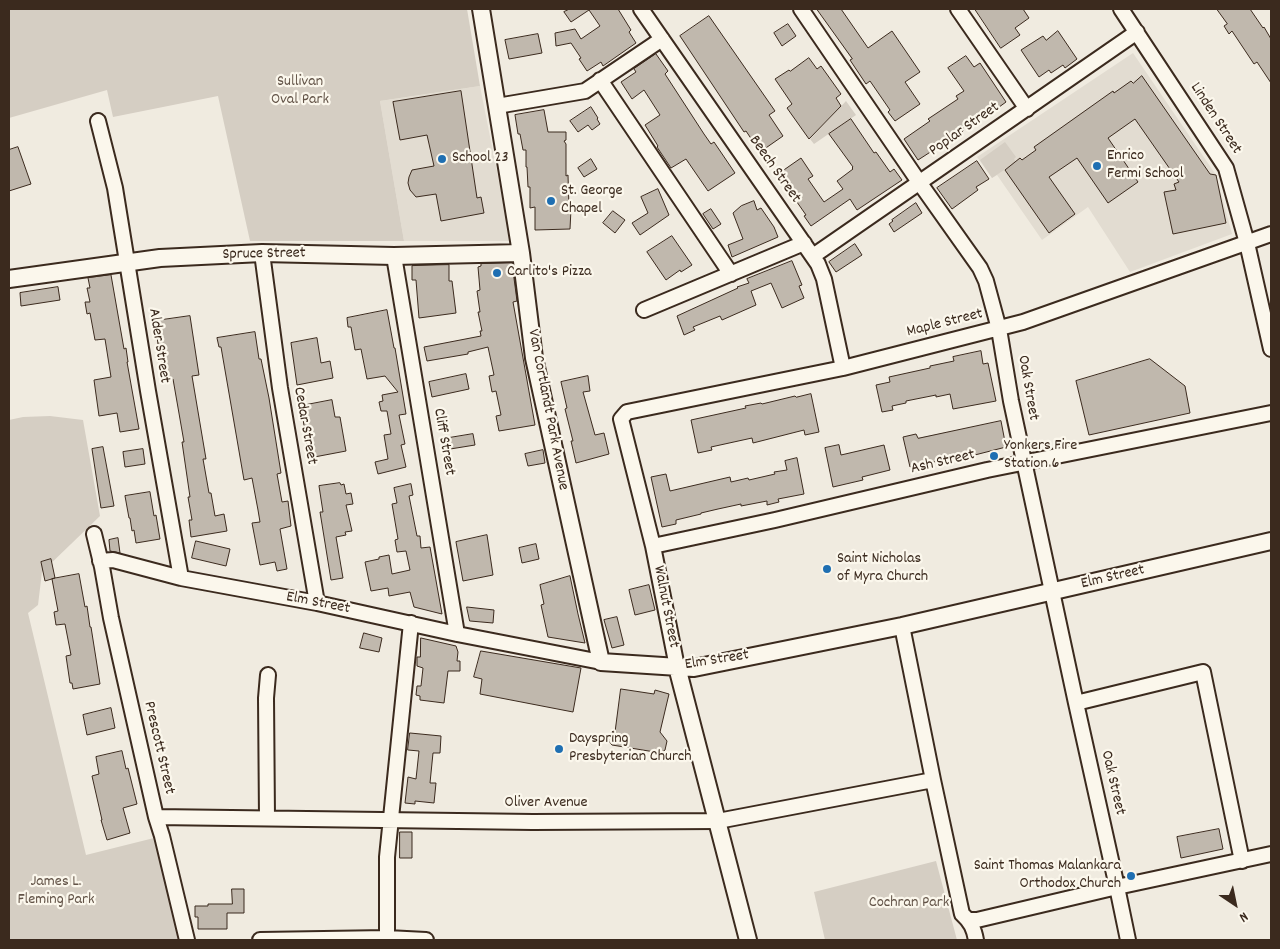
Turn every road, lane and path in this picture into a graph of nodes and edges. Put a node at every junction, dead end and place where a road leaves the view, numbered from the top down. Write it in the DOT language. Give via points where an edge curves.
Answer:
graph roads {
  1 [pos="481,9"];
  2 [pos="641,9"];
  3 [pos="801,9"];
  4 [pos="958,9"];
  5 [pos="1121,9"];
  6 [pos="1137,32"];
  7 [pos="662,39"];
  8 [pos="600,80"];
  9 [pos="497,106"];
  10 [pos="1026,108"];
  11 [pos="98,121"];
  12 [pos="919,182"];
  13 [pos="1271,234"];
  14 [pos="804,243"];
  15 [pos="1247,243"];
  16 [pos="262,253"];
  17 [pos="522,253"];
  18 [pos="394,256"];
  19 [pos="813,256"];
  20 [pos="127,262"];
  21 [pos="731,274"];
  22 [pos="9,279"];
  23 [pos="644,310"];
  24 [pos="999,328"];
  25 [pos="1271,349"];
  26 [pos="843,368"];
  27 [pos="1271,413"];
  28 [pos="621,419"];
  29 [pos="1024,463"];
  30 [pos="94,534"];
  31 [pos="1271,541"];
  32 [pos="653,546"];
  33 [pos="100,561"];
  34 [pos="181,578"];
  35 [pos="1051,592"];
  36 [pos="317,603"];
  37 [pos="410,624"];
  38 [pos="902,626"];
  39 [pos="457,634"];
  40 [pos="601,662"];
  41 [pos="678,667"];
  42 [pos="268,675"];
  43 [pos="1076,703"];
  44 [pos="933,780"];
  45 [pos="156,817"];
  46 [pos="267,818"];
  47 [pos="390,820"];
  48 [pos="718,821"];
  49 [pos="1271,854"];
  50 [pos="1242,860"];
  51 [pos="1117,887"];
  52 [pos="968,920"];
  53 [pos="387,938"];
  54 [pos="187,940"];
  55 [pos="260,940"];
  56 [pos="412,940"];
  57 [pos="426,940"];
  58 [pos="748,940"];
  59 [pos="976,940"];
  60 [pos="1128,940"];
  1 -- 9 [label="street, Van Cortlandt Park Avenue"];
  2 -- 7 [label="street, Beech Street"];
  3 -- 12 [label="street, Oak Street"];
  4 -- 10 [label="street"];
  5 -- 6 [label="street, Linden Street"];
  6 -- 10 [label="street, Poplar Street"];
  6 -- 15 [label="street, Linden Street" via="1226,168"];
  7 -- 8 [label="street"];
  7 -- 14 [label="street, Beech Street"];
  8 -- 9 [label="street" via="581,92"];
  8 -- 21 [label="street"];
  9 -- 17 [label="street, Van Cortlandt Park Avenue"];
  10 -- 12 [label="street, Poplar Street"];
  11 -- 20 [label="street, Alder Street" via="115,188"];
  12 -- 19 [label="street, Poplar Street"];
  12 -- 24 [label="street, Oak Street" via="980,268"];
  13 -- 15 [label="street, Maple Street"];
  14 -- 19 [label="street, Beech Street"];
  14 -- 21 [label="street"];
  15 -- 24 [label="street, Maple Street"];
  15 -- 25 [label="street, Linden Street"];
  16 -- 18 [label="street, Spruce Street"];
  16 -- 20 [label="street, Spruce Street"];
  16 -- 36 [label="street, Cedar Street" via="280,388"];
  17 -- 18 [label="street, Spruce Street"];
  17 -- 40 [label="street, Van Cortlandt Park Avenue" via="534,358"];
  18 -- 39 [label="street, Cliff Street"];
  19 -- 26 [label="street, Beech Street" via="824,279"];
  20 -- 22 [label="street, Spruce Street"];
  20 -- 34 [label="street, Alder Street"];
  21 -- 23 [label="street"];
  24 -- 26 [label="street, Maple Street"];
  24 -- 29 [label="street, Oak Street"];
  26 -- 28 [label="street, Maple Street" via="627,412"];
  27 -- 29 [label="street, Ash Street"];
  28 -- 32 [label="street, Walnut Street"];
  29 -- 32 [label="street, Ash Street"];
  29 -- 35 [label="street, Oak Street"];
  30 -- 33 [label="street, Prescott Street"];
  31 -- 35 [label="street, Elm Street"];
  32 -- 41 [label="street, Walnut Street"];
  33 -- 34 [label="street, Elm Street" via="113,560"];
  33 -- 45 [label="street, Prescott Street"];
  34 -- 36 [label="street, Elm Street"];
  35 -- 38 [label="street, Elm Street"];
  35 -- 43 [label="street, Oak Street"];
  36 -- 37 [label="street, Elm Street"];
  37 -- 39 [label="street, Elm Street"];
  37 -- 47 [label="street"];
  38 -- 41 [label="street, Elm Street" via="694,668"];
  38 -- 44 [label="street"];
  39 -- 40 [label="street, Elm Street"];
  40 -- 41 [label="street, Elm Street"];
  41 -- 48 [label="street, Walnut Street"];
  42 -- 46 [label="street"];
  43 -- 50 [label="street" via="1202,672"];
  43 -- 51 [label="street, Oak Street"];
  44 -- 48 [label="street, Oliver Avenue"];
  44 -- 52 [label="street" via="962,914"];
  45 -- 46 [label="street, Oliver Avenue"];
  45 -- 54 [label="street, Prescott Street"];
  46 -- 47 [label="street, Oliver Avenue"];
  47 -- 48 [label="street, Oliver Avenue"];
  47 -- 53 [label="street"];
  48 -- 58 [label="street, Walnut Street"];
  49 -- 50 [label="street"];
  50 -- 51 [label="street"];
  51 -- 52 [label="street"];
  51 -- 60 [label="street, Oak Street"];
  52 -- 59 [label="street"];
  53 -- 55 [label="street"];
  53 -- 56 [label="street"];
  56 -- 57 [label="street"];
}
